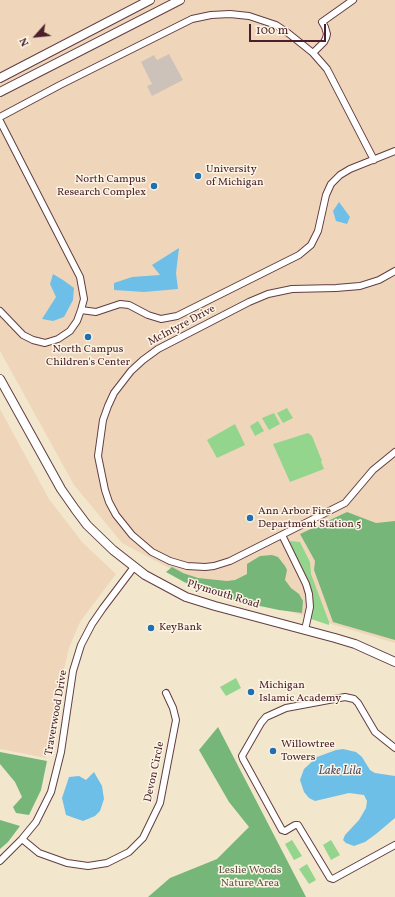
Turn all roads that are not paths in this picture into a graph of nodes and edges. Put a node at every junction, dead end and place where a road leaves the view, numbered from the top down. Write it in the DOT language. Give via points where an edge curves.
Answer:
graph roads {
  1 [pos="150,0"];
  2 [pos="180,0"];
  3 [pos="353,0"];
  4 [pos="105,23"];
  5 [pos="111,35"];
  6 [pos="313,53"];
  7 [pos="0,78"];
  8 [pos="0,92"];
  9 [pos="0,117"];
  10 [pos="0,121"];
  11 [pos="395,150"];
  12 [pos="374,160"];
  13 [pos="395,271"];
  14 [pos="81,310"];
  15 [pos="0,311"];
  16 [pos="0,380"];
  17 [pos="395,452"];
  18 [pos="282,535"];
  19 [pos="134,567"];
  20 [pos="305,630"];
  21 [pos="395,662"];
  22 [pos="166,693"];
  23 [pos="395,748"];
  24 [pos="22,839"];
  25 [pos="394,848"];
  26 [pos="0,861"];
  1 -- 4 [label="main road"];
  2 -- 5 [label="main road"];
  3 -- 6 [label="street" via="322,22 326,38"];
  4 -- 5 [label="main road"];
  4 -- 7 [label="main road"];
  5 -- 8 [label="main road"];
  6 -- 9 [label="street" via="276,25 248,16 211,15 192,19"];
  6 -- 12 [label="street" via="327,69"];
  10 -- 14 [label="street" via="80,277 84,299"];
  11 -- 12 [label="street"];
  12 -- 14 [label="street" via="350,169 331,184 318,231 311,245 299,255 177,316 161,319 129,305 120,304 96,312"];
  13 -- 18 [label="street, McIntyre Drive" via="360,286 292,289 268,294 249,302 148,356 130,371 114,392 108,406 103,420 98,456 105,490 124,526 152,552 179,564 196,567 214,566 230,561"];
  14 -- 15 [label="street" via="70,331 58,339 45,343 23,335"];
  16 -- 19 [label="main road, Plymouth Road" via="54,477 75,509 87,525"];
  17 -- 18 [label="street, McIntyre Drive" via="373,470 345,503"];
  18 -- 20 [label="street" via="309,594 310,607"];
  19 -- 20 [label="main road, Plymouth Road" via="186,597"];
  19 -- 24 [label="street, Traverwood Drive" via="102,608 81,645 73,671 61,752 51,792 36,822"];
  20 -- 21 [label="main road, Plymouth Road" via="355,644"];
  22 -- 24 [label="street, Devon Circle" via="174,708 176,720 160,803 143,838 129,852 107,863 88,866 67,863 39,853"];
  23 -- 25 [label="street" via="375,732 362,707 354,699 338,697 286,708 263,719 242,756 282,830 297,825 300,827 329,877 333,879"];
  24 -- 26 [label="street, Traverwood Drive"];
}
